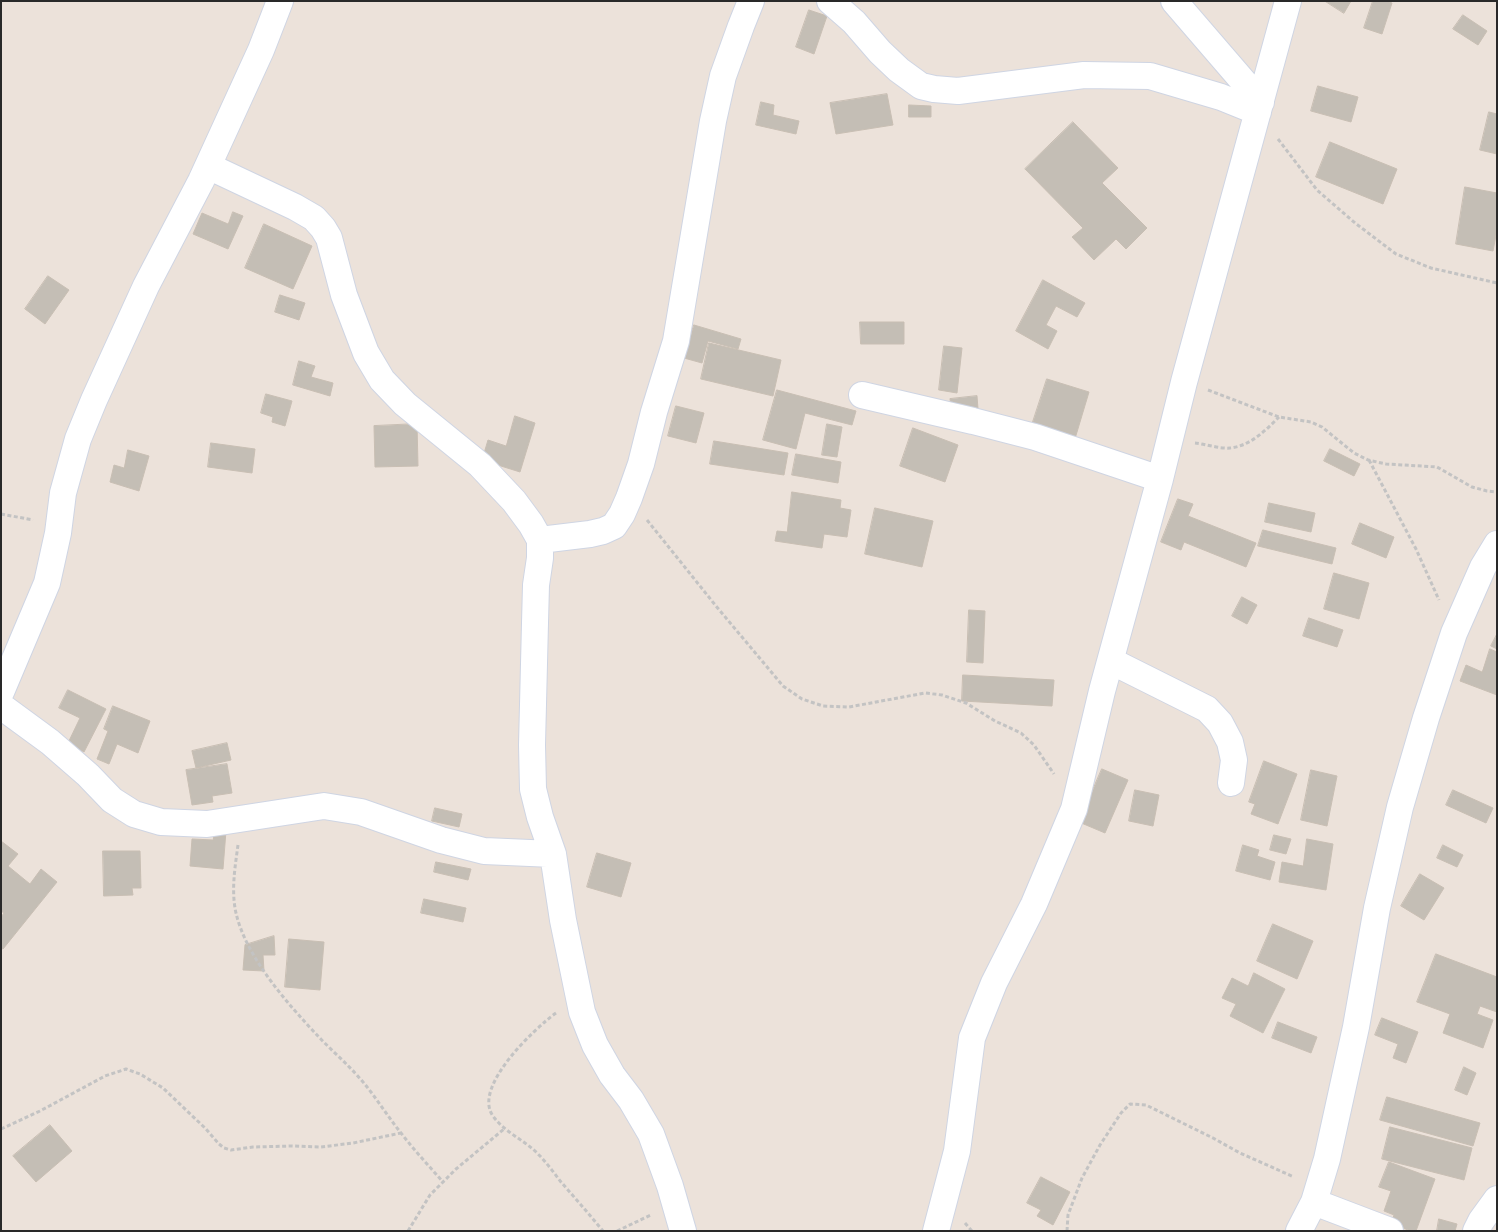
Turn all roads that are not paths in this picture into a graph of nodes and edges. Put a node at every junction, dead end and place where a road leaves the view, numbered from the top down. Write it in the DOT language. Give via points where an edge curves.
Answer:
graph roads {
  1 [pos="280,1"];
  2 [pos="752,1"];
  3 [pos="830,1"];
  4 [pos="1174,1"];
  5 [pos="1288,1"];
  6 [pos="1260,107"];
  7 [pos="208,166"];
  8 [pos="862,395"];
  9 [pos="1160,479"];
  10 [pos="540,540"];
  11 [pos="1497,544"];
  12 [pos="1111,661"];
  13 [pos="1,692"];
  14 [pos="1,706"];
  15 [pos="1231,782"];
  16 [pos="553,854"];
  17 [pos="1316,1193"];
  18 [pos="1497,1199"];
  19 [pos="683,1231"];
  20 [pos="936,1231"];
  21 [pos="1299,1231"];
  22 [pos="1390,1231"];
  23 [pos="1476,1231"];
  1 -- 7 [label="street"];
  2 -- 10 [label="street" via="723,76 676,341 629,498 614,526 608,529"];
  3 -- 6 [label="street" via="899,70 921,86 958,91 1084,75 1150,76"];
  4 -- 6 [label="street"];
  5 -- 6 [label="street"];
  6 -- 9 [label="street"];
  7 -- 10 [label="street" via="295,207 314,218 323,228 366,353 382,380 405,404 480,465 514,501"];
  7 -- 13 [label="street" via="146,286 78,439 63,492 47,583"];
  8 -- 9 [label="street" via="1035,437"];
  9 -- 12 [label="street"];
  10 -- 16 [label="street" via="532,745 534,789"];
  11 -- 17 [label="street" via="1483,567 1454,633 1400,807 1377,908 1354,1036"];
  12 -- 15 [label="street" via="1207,709 1220,723 1230,742 1234,760"];
  12 -- 20 [label="street" via="1074,809 972,1038 958,1151"];
  14 -- 16 [label="street" via="50,742 112,800 134,814 161,822 207,824 324,806 361,812 441,840 484,851"];
  16 -- 19 [label="street" via="582,1012 612,1075 651,1134"];
  17 -- 21 [label="street"];
  17 -- 22 [label="street"];
  18 -- 23 [label="street"];
}
